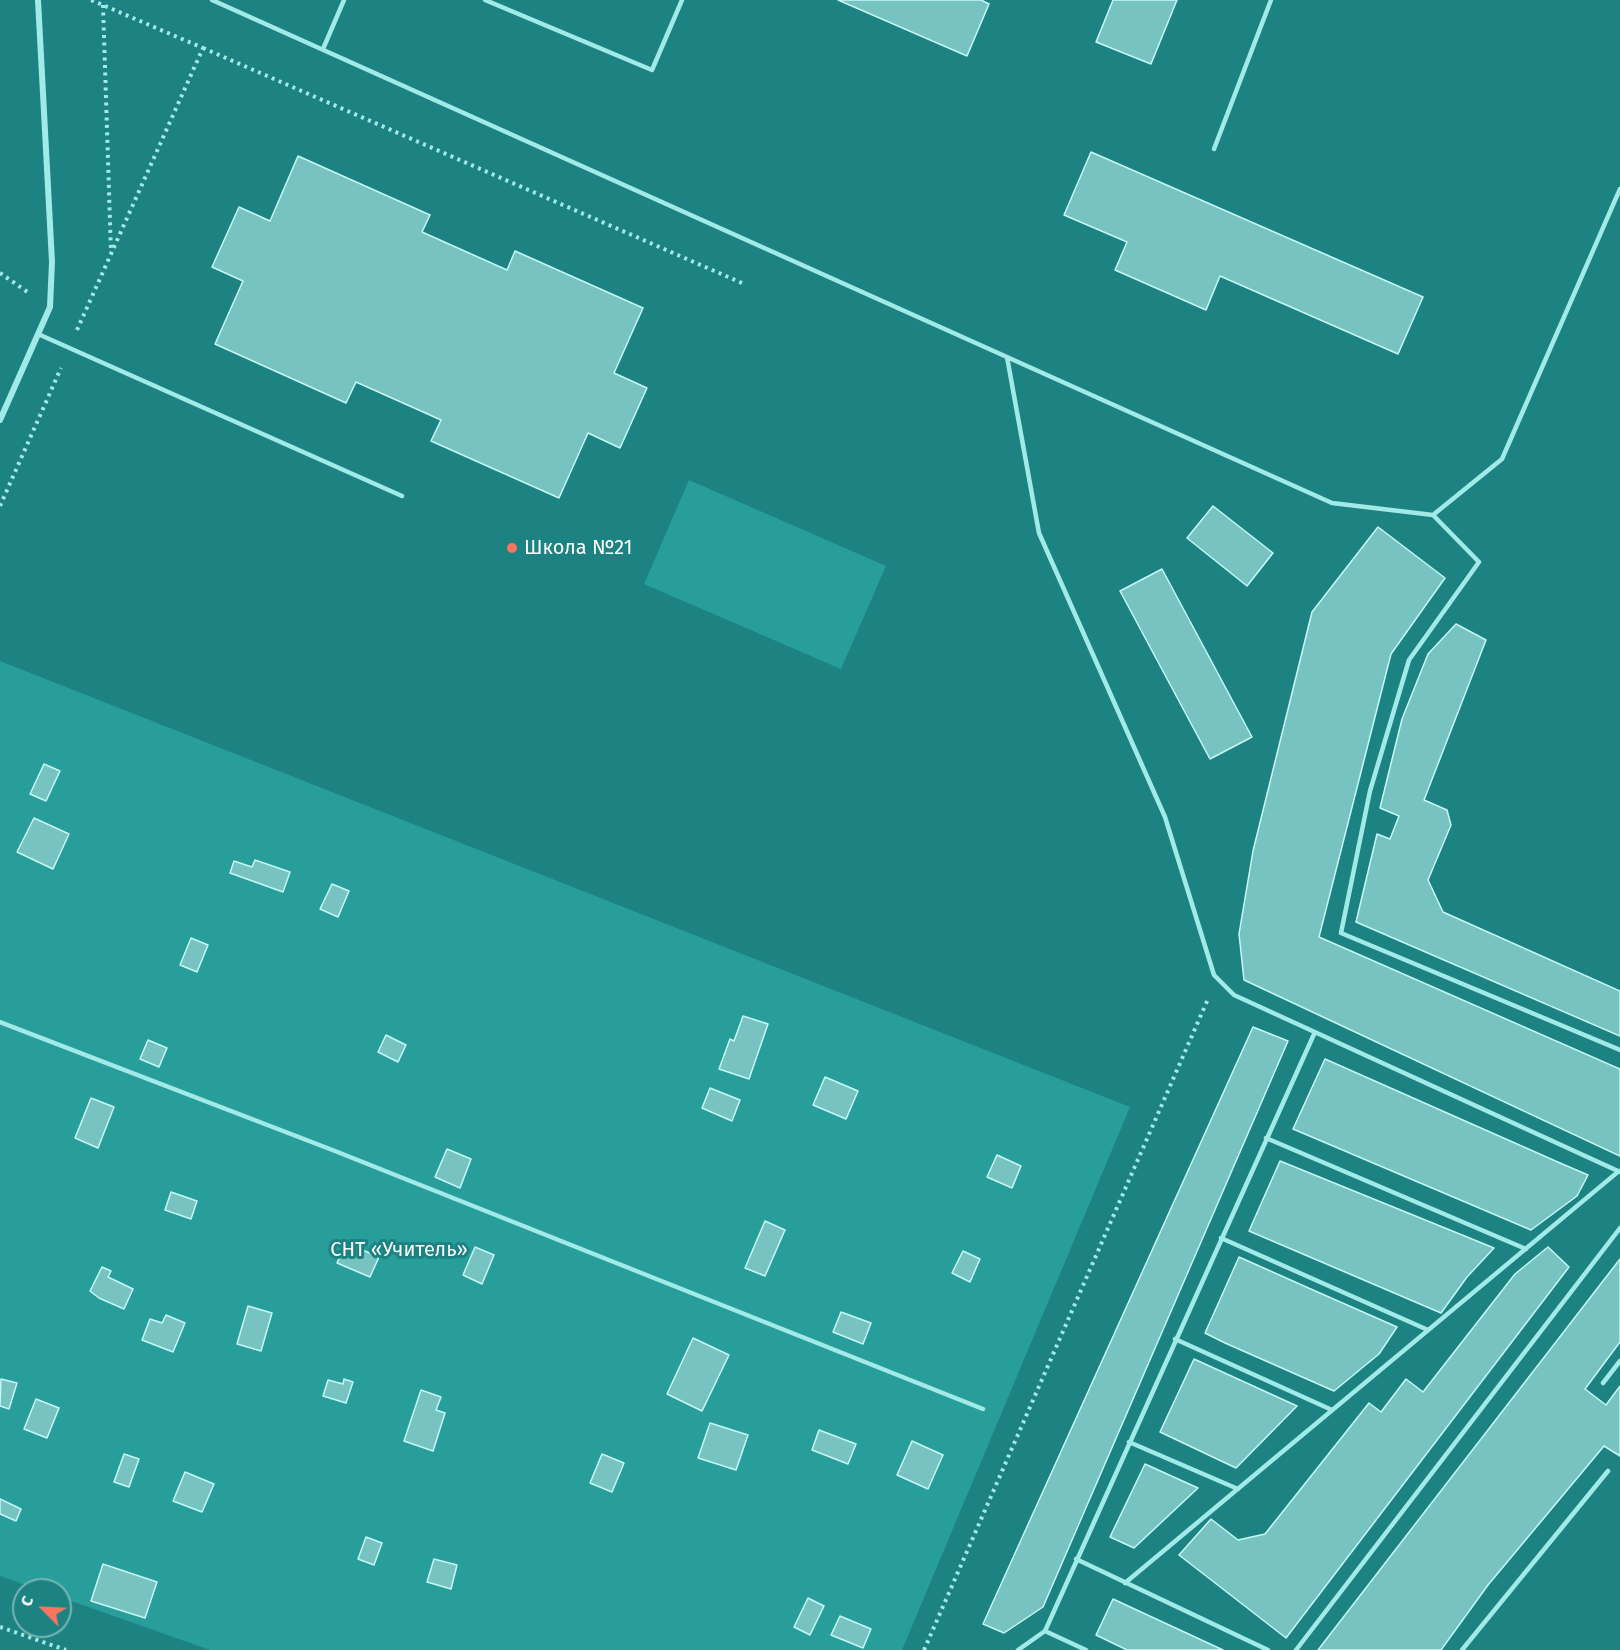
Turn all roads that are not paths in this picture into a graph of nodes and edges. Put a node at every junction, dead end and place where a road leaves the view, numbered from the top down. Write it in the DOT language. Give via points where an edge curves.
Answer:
graph roads {
  1 [pos="38,0"];
  2 [pos="212,0"];
  3 [pos="344,0"];
  4 [pos="485,0"];
  5 [pos="682,0"];
  6 [pos="1271,0"];
  7 [pos="323,50"];
  8 [pos="1214,149"];
  9 [pos="1620,189"];
  10 [pos="38,334"];
  11 [pos="1007,357"];
  12 [pos="0,420"];
  13 [pos="402,496"];
  14 [pos="1434,515"];
  15 [pos="0,1022"];
  16 [pos="1315,1032"];
  17 [pos="1620,1050"];
  18 [pos="1266,1138"];
  19 [pos="1619,1172"];
  20 [pos="1620,1228"];
  21 [pos="1221,1238"];
  22 [pos="1526,1249"];
  23 [pos="1428,1330"];
  24 [pos="1175,1339"];
  25 [pos="1620,1361"];
  26 [pos="1603,1383"];
  27 [pos="983,1409"];
  28 [pos="1332,1410"];
  29 [pos="1129,1442"];
  30 [pos="1608,1471"];
  31 [pos="1238,1489"];
  32 [pos="1076,1559"];
  33 [pos="1125,1583"];
  34 [pos="1045,1631"];
  35 [pos="1018,1650"];
  36 [pos="1086,1650"];
  37 [pos="1268,1650"];
  38 [pos="1296,1650"];
  39 [pos="1462,1650"];
  1 -- 10 [label="street" via="52,262 50,308"];
  2 -- 7 [label="lane"];
  3 -- 7 [label="lane"];
  4 -- 5 [label="lane" via="652,70"];
  6 -- 8 [label="lane"];
  7 -- 11 [label="lane"];
  9 -- 14 [label="lane" via="1502,459"];
  10 -- 12 [label="street"];
  10 -- 13 [label="lane"];
  11 -- 14 [label="lane" via="1332,503"];
  11 -- 16 [label="lane" via="1039,533 1165,817 1214,975 1234,995"];
  14 -- 17 [label="lane" via="1479,562 1409,660 1370,791 1341,933"];
  15 -- 27 [label="lane"];
  16 -- 18 [label="lane"];
  16 -- 19 [label="lane"];
  18 -- 21 [label="lane"];
  18 -- 22 [label="lane"];
  19 -- 22 [label="lane"];
  20 -- 38 [label="lane"];
  21 -- 23 [label="lane"];
  21 -- 24 [label="lane"];
  22 -- 23 [label="lane"];
  23 -- 28 [label="lane"];
  24 -- 28 [label="lane"];
  24 -- 29 [label="lane"];
  25 -- 26 [label="lane"];
  28 -- 31 [label="lane"];
  29 -- 31 [label="lane"];
  29 -- 32 [label="lane"];
  30 -- 39 [label="lane"];
  31 -- 33 [label="lane"];
  32 -- 33 [label="lane"];
  32 -- 34 [label="lane"];
  33 -- 37 [label="lane"];
  34 -- 35 [label="lane"];
  34 -- 36 [label="lane"];
}
